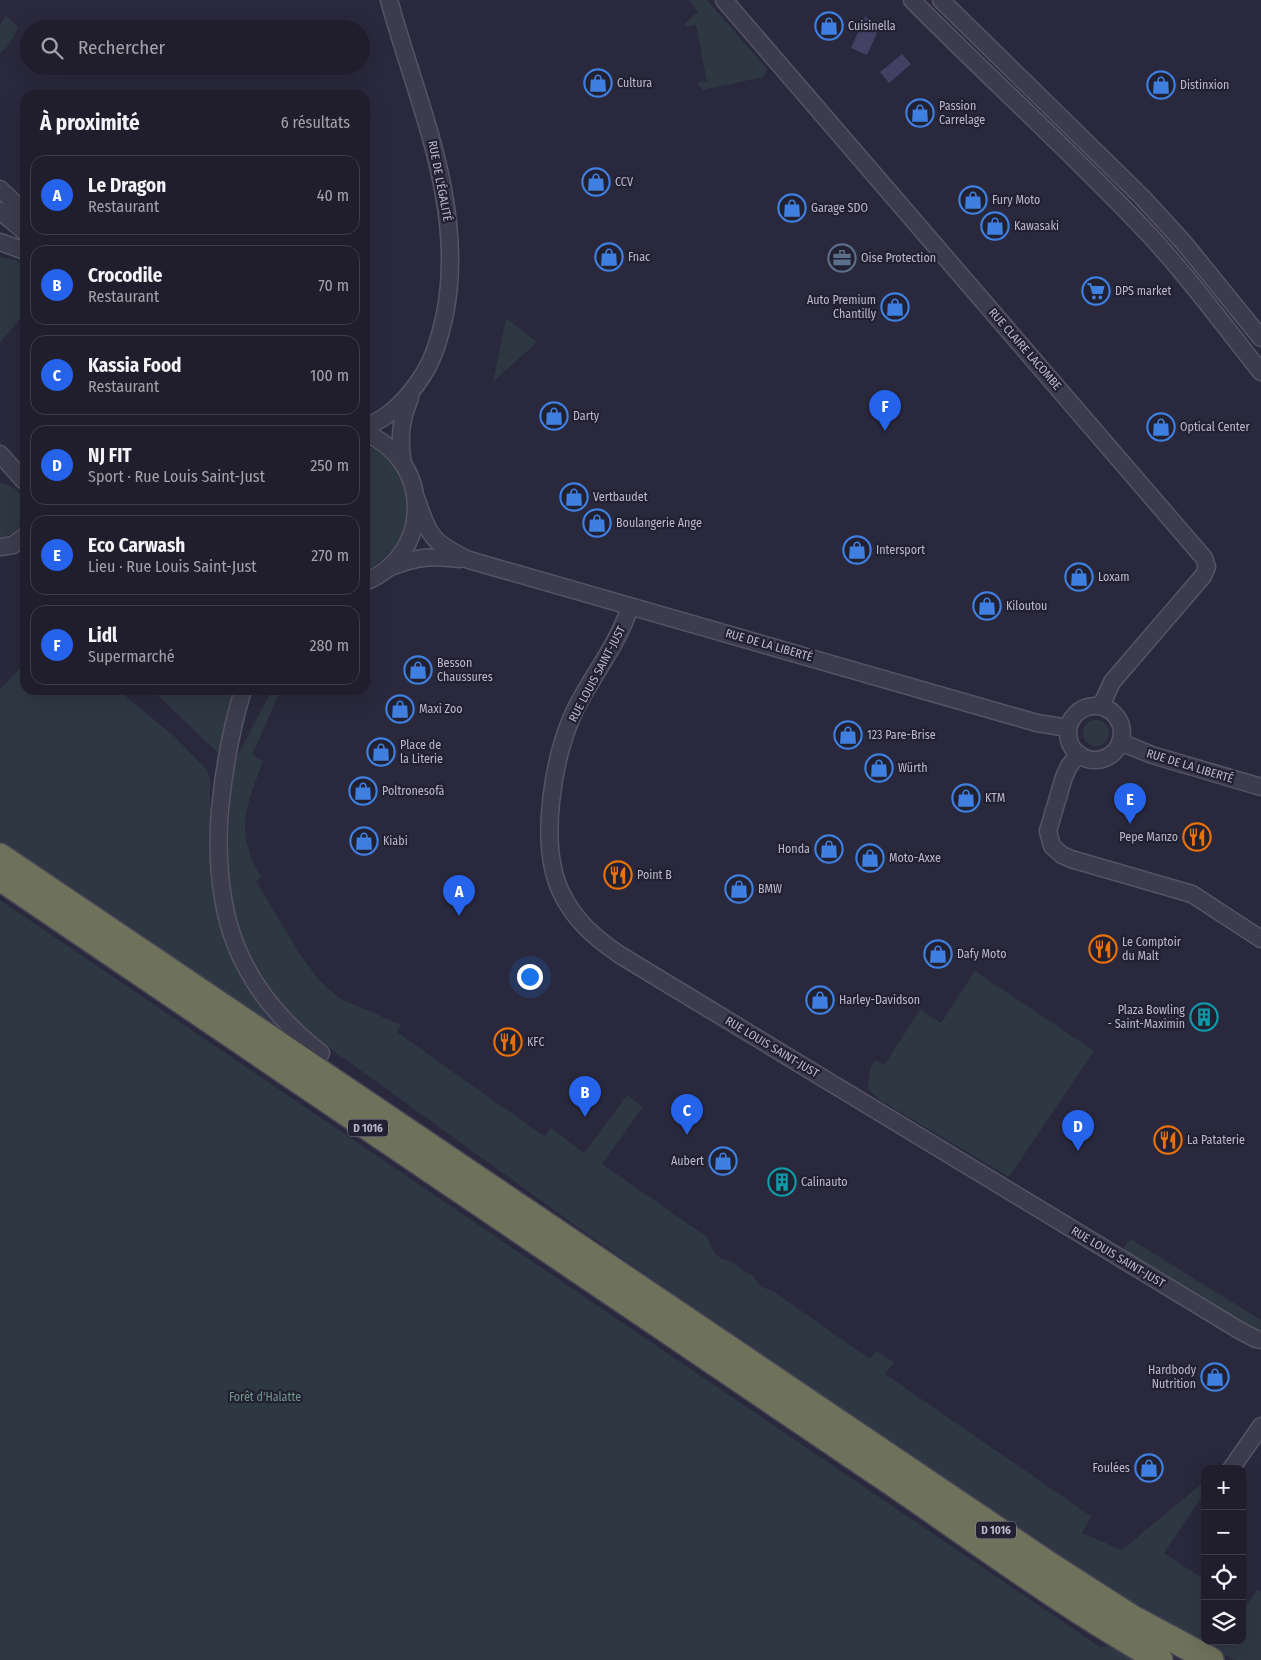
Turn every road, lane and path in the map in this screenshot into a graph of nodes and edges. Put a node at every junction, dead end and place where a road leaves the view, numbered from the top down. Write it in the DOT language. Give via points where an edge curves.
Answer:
graph roads {
  1 [pos="389,0"];
  2 [pos="724,0"];
  3 [pos="912,0"];
  4 [pos="941,0"];
  5 [pos="0,189"];
  6 [pos="20,208"];
  7 [pos="0,211"];
  8 [pos="20,228"];
  9 [pos="0,242"];
  10 [pos="20,249"];
  11 [pos="1261,338"];
  12 [pos="1261,372"];
  13 [pos="412,391"];
  14 [pos="370,425"];
  15 [pos="370,436"];
  16 [pos="0,454"];
  17 [pos="404,464"];
  18 [pos="0,471"];
  19 [pos="20,477"];
  20 [pos="20,479"];
  21 [pos="416,498"];
  22 [pos="20,539"];
  23 [pos="0,548"];
  24 [pos="470,560"];
  25 [pos="387,569"];
  26 [pos="370,579"];
  27 [pos="630,607"];
  28 [pos="242,695"];
  29 [pos="1101,706"];
  30 [pos="1068,728"];
  31 [pos="1120,742"];
  32 [pos="1079,754"];
  33 [pos="1261,787"];
  34 [pos="0,856"];
  35 [pos="0,878"];
  36 [pos="1261,939"];
  37 [pos="321,1053"];
  38 [pos="434,1150"];
  39 [pos="1261,1340"];
  40 [pos="1261,1426"];
  41 [pos="1234,1465"];
  42 [pos="1160,1660"];
  43 [pos="1211,1660"];
  1 -- 13 [label="street, RUE DE L'ÉGALITÉ" via="427,121 449,226 449,288 441,331 430,363"];
  2 -- 29 [label="street, RUE CLAIRE LACOMBE" via="1204,558 1207,567 1203,576 1112,682"];
  3 -- 12 [label="street" via="1146,231"];
  4 -- 11 [label="street" via="1142,197"];
  5 -- 6 [label="street"];
  7 -- 8 [label="street"];
  9 -- 10 [label="street"];
  13 -- 14 [label="street, RUE DE L'ÉGALITÉ" via="392,412"];
  13 -- 17 [label="street, RUE DE L'ÉGALITÉ" via="400,429"];
  15 -- 17 [label="street" via="387,446"];
  16 -- 19 [label="street"];
  17 -- 21 [label="street, RUE DE LA LIBERTÉ"];
  18 -- 20 [label="street"];
  21 -- 24 [label="street, RUE DE LA LIBERTÉ" via="434,539"];
  21 -- 25 [label="street" via="412,535"];
  22 -- 23 [label="street"];
  24 -- 25 [label="street, RUE DE LA LIBERTÉ" via="428,556"];
  24 -- 27 [label="street, RUE DE LA LIBERTÉ"];
  25 -- 26 [label="street"];
  27 -- 30 [label="street, RUE DE LA LIBERTÉ" via="1037,723"];
  27 -- 39 [label="street, RUE LOUIS SAINT-JUST" via="622,631 570,721 554,779 551,814 553,865 560,889 573,914 620,955 1215,1316"];
  28 -- 37 [label="street" via="222,788 219,870 223,901 231,933 262,994 285,1022"];
  29 -- 30 [label="street" via="1089,706 1078,711"];
  29 -- 31 [label="street" via="1120,722"];
  30 -- 32 [label="street" via="1069,741"];
  31 -- 32 [label="street" via="1114,752 1102,758 1090,759"];
  31 -- 33 [label="street, RUE DE LA LIBERTÉ" via="1152,755"];
  32 -- 36 [label="street" via="1066,772 1050,822 1049,838 1056,851 1070,859 1192,894"];
  34 -- 38 [label="highway, D 1016"];
  35 -- 42 [label="highway, D 1016" via="1096,1622"];
  37 -- 38 [label="highway" via="384,1099"];
  38 -- 43 [label="highway, D 1016" via="1071,1579 1131,1617"];
  40 -- 41 [label="street"];
}
